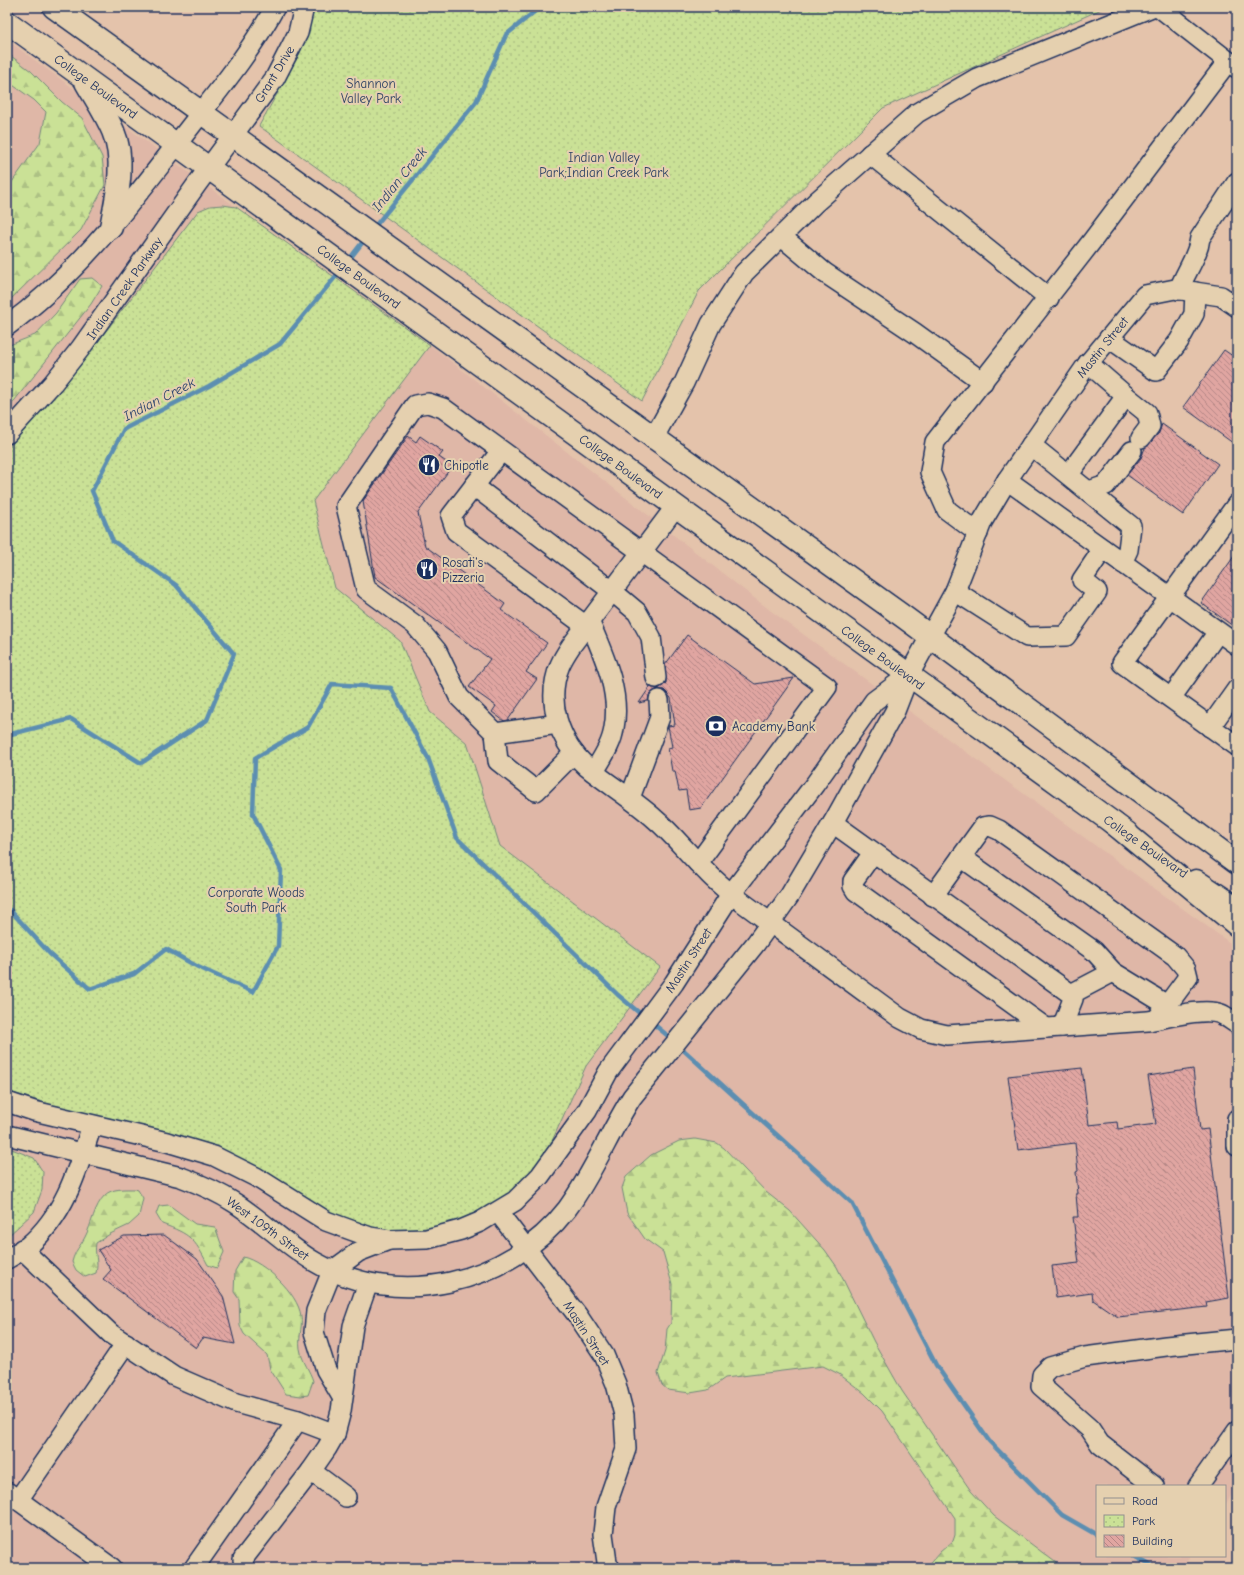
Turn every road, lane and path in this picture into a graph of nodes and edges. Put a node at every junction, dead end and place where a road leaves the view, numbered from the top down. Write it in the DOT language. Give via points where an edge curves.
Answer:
graph roads {
  1 [pos="54,7"];
  2 [pos="275,7"];
  3 [pos="304,7"];
  4 [pos="1152,7"];
  5 [pos="1159,7"];
  6 [pos="7,22"];
  7 [pos="1232,65"];
  8 [pos="83,76"];
  9 [pos="201,113"];
  10 [pos="233,136"];
  11 [pos="176,145"];
  12 [pos="870,154"];
  13 [pos="209,169"];
  14 [pos="1237,182"];
  15 [pos="111,227"];
  16 [pos="782,237"];
  17 [pos="1187,291"];
  18 [pos="1048,298"];
  19 [pos="1237,307"];
  20 [pos="7,326"];
  21 [pos="1109,338"];
  22 [pos="1088,363"];
  23 [pos="983,382"];
  24 [pos="1126,396"];
  25 [pos="7,434"];
  26 [pos="653,439"];
  27 [pos="1031,445"];
  28 [pos="501,451"];
  29 [pos="1069,474"];
  30 [pos="1007,480"];
  31 [pos="474,486"];
  32 [pos="1089,491"];
  33 [pos="1237,504"];
  34 [pos="676,506"];
  35 [pos="978,533"];
  36 [pos="1103,549"];
  37 [pos="641,553"];
  38 [pos="1122,562"];
  39 [pos="612,591"];
  40 [pos="955,591"];
  41 [pos="1169,597"];
  42 [pos="587,624"];
  43 [pos="1218,632"];
  44 [pos="930,636"];
  45 [pos="1237,645"];
  46 [pos="909,675"];
  47 [pos="656,678"];
  48 [pos="1237,689"];
  49 [pos="1171,698"];
  50 [pos="659,700"];
  51 [pos="558,724"];
  52 [pos="1210,727"];
  53 [pos="495,733"];
  54 [pos="1237,746"];
  55 [pos="574,753"];
  56 [pos="594,772"];
  57 [pos="630,798"];
  58 [pos="1112,822"];
  59 [pos="833,823"];
  60 [pos="873,853"];
  61 [pos="961,857"];
  62 [pos="698,863"];
  63 [pos="1237,863"];
  64 [pos="731,894"];
  65 [pos="933,896"];
  66 [pos="1237,908"];
  67 [pos="771,922"];
  68 [pos="1237,925"];
  69 [pos="1113,972"];
  70 [pos="1071,994"];
  71 [pos="1162,1012"];
  72 [pos="1237,1024"];
  73 [pos="1054,1028"];
  74 [pos="7,1102"];
  75 [pos="92,1125"];
  76 [pos="14,1137"];
  77 [pos="83,1154"];
  78 [pos="498,1212"];
  79 [pos="389,1240"];
  80 [pos="526,1248"];
  81 [pos="15,1254"];
  82 [pos="332,1271"];
  83 [pos="368,1283"];
  84 [pos="1237,1340"];
  85 [pos="126,1344"];
  86 [pos="342,1397"];
  87 [pos="298,1420"];
  88 [pos="1237,1431"];
  89 [pos="334,1434"];
  90 [pos="311,1471"];
  91 [pos="1153,1485"];
  92 [pos="1199,1485"];
  93 [pos="13,1496"];
  94 [pos="346,1497"];
  95 [pos="112,1568"];
  96 [pos="194,1568"];
  97 [pos="244,1568"];
  98 [pos="610,1568"];
  1 -- 9 [label="main road"];
  2 -- 9 [label="street" via="261,32"];
  3 -- 10 [label="street, Grant Drive" via="298,33 275,78"];
  4 -- 12 [label="street" via="976,78 917,113"];
  5 -- 7 [label="street"];
  6 -- 8 [label="main road, College Boulevard"];
  7 -- 18 [label="street"];
  8 -- 11 [label="main road, College Boulevard"];
  8 -- 15 [label="main road" via="113,131 117,148 120,178"];
  9 -- 10 [label="main road"];
  9 -- 11 [label="street"];
  10 -- 13 [label="street, Indian Creek Parkway"];
  10 -- 26 [label="main road"];
  11 -- 13 [label="main road, College Boulevard"];
  11 -- 15 [label="street"];
  12 -- 16 [label="street" via="816,202"];
  12 -- 18 [label="street"];
  13 -- 25 [label="street, Indian Creek Parkway" via="80,349"];
  13 -- 34 [label="main road, College Boulevard"];
  14 -- 17 [label="street" via="1200,238 1199,248 1184,276"];
  15 -- 20 [label="street" via="67,276"];
  16 -- 23 [label="street" via="825,273"];
  16 -- 26 [label="street" via="744,273 711,324 684,383"];
  17 -- 19 [label="street, Mastin Street" via="1221,296"];
  17 -- 21 [label="street, Mastin Street" via="1145,295"];
  17 -- 21 [label="street" via="1194,314 1180,341 1156,371"];
  18 -- 23 [label="street"];
  21 -- 22 [label="street, Mastin Street"];
  22 -- 24 [label="street"];
  22 -- 27 [label="street, Mastin Street"];
  23 -- 35 [label="street" via="935,442 930,472 947,510"];
  24 -- 29 [label="street"];
  24 -- 32 [label="street" via="1147,413 1150,426 1106,485"];
  26 -- 44 [label="main road"];
  27 -- 29 [label="street"];
  27 -- 30 [label="street, Mastin Street"];
  28 -- 31 [label="street"];
  28 -- 37 [label="street"];
  28 -- 53 [label="street" via="443,408 428,403 415,405 346,506 366,589 416,625 437,651 459,697"];
  29 -- 32 [label="street"];
  30 -- 35 [label="street, Mastin Street"];
  30 -- 36 [label="street"];
  31 -- 39 [label="street"];
  31 -- 42 [label="street" via="451,516 456,531"];
  32 -- 38 [label="street" via="1131,526 1128,550"];
  33 -- 41 [label="street"];
  34 -- 37 [label="street"];
  34 -- 46 [label="main road, College Boulevard"];
  35 -- 40 [label="street, Mastin Street"];
  36 -- 38 [label="street"];
  36 -- 40 [label="street" via="1082,580 1097,592 1066,636 1027,637"];
  37 -- 39 [label="street"];
  37 -- 62 [label="street" via="826,687"];
  38 -- 41 [label="street"];
  39 -- 42 [label="street"];
  39 -- 47 [label="street" via="637,612 651,637"];
  40 -- 44 [label="street, Mastin Street"];
  41 -- 43 [label="street"];
  41 -- 49 [label="street" via="1122,663"];
  42 -- 51 [label="street" via="560,666 555,686 554,708"];
  42 -- 56 [label="street" via="610,671 615,702 614,728 605,754"];
  43 -- 45 [label="street"];
  43 -- 49 [label="street"];
  44 -- 46 [label="street, Mastin Street"];
  44 -- 63 [label="main road"];
  46 -- 58 [label="main road, College Boulevard"];
  46 -- 59 [label="street, Mastin Street" via="895,711"];
  46 -- 64 [label="street, Mastin Street" via="874,702"];
  48 -- 52 [label="street"];
  49 -- 52 [label="street"];
  50 -- 57 [label="street" via="660,717"];
  51 -- 53 [label="street"];
  51 -- 55 [label="street"];
  52 -- 54 [label="street"];
  53 -- 55 [label="street" via="498,761 536,790"];
  55 -- 56 [label="street"];
  56 -- 57 [label="street"];
  57 -- 62 [label="street" via="659,822"];
  58 -- 66 [label="main road, College Boulevard"];
  58 -- 68 [label="main road"];
  59 -- 60 [label="street"];
  59 -- 67 [label="street, Mastin Street"];
  60 -- 65 [label="street"];
  60 -- 73 [label="street" via="853,881 856,891"];
  61 -- 65 [label="street"];
  61 -- 69 [label="street" via="1094,951"];
  61 -- 71 [label="street" via="983,827 990,826 999,830 1175,956 1186,969 1188,977"];
  62 -- 64 [label="street"];
  64 -- 67 [label="street"];
  64 -- 78 [label="street, Mastin Street" via="674,983 608,1072 587,1111 540,1176 527,1190"];
  65 -- 70 [label="street"];
  67 -- 73 [label="street" via="900,1018 921,1029 947,1035"];
  67 -- 80 [label="street, Mastin Street" via="657,1064 618,1118 567,1208 550,1228"];
  69 -- 70 [label="street"];
  69 -- 71 [label="street"];
  70 -- 73 [label="street" via="1073,1000"];
  71 -- 72 [label="street" via="1220,1014"];
  71 -- 73 [label="street"];
  74 -- 75 [label="street"];
  75 -- 77 [label="street"];
  75 -- 79 [label="street" via="214,1156 256,1177 326,1221 370,1237"];
  76 -- 77 [label="street, West 109th Street"];
  77 -- 81 [label="street" via="72,1186 58,1211 49,1223"];
  77 -- 82 [label="street, West 109th Street" via="181,1177 200,1184 235,1203 297,1250"];
  78 -- 79 [label="street" via="461,1230 427,1239"];
  78 -- 80 [label="street, Mastin Street"];
  79 -- 82 [label="street" via="358,1252"];
  80 -- 83 [label="street, West 109th Street" via="496,1267 454,1282 412,1286"];
  80 -- 98 [label="street, Mastin Street" via="604,1355 616,1384 624,1415 626,1450 606,1507 603,1534 606,1562"];
  81 -- 85 [label="street"];
  82 -- 83 [label="street, West 109th Street"];
  82 -- 86 [label="street" via="316,1311 314,1332 326,1370"];
  83 -- 86 [label="street" via="353,1326"];
  84 -- 91 [label="street" via="1085,1357 1050,1366 1042,1375 1041,1386 1047,1393 1090,1429 1100,1444"];
  85 -- 87 [label="street" via="174,1376 236,1403"];
  85 -- 93 [label="street"];
  86 -- 89 [label="street" via="341,1412"];
  87 -- 89 [label="street"];
  87 -- 96 [label="street"];
  88 -- 92 [label="street"];
  89 -- 90 [label="street"];
  90 -- 94 [label="street"];
  90 -- 97 [label="street" via="243,1559"];
  93 -- 95 [label="street"];
}
